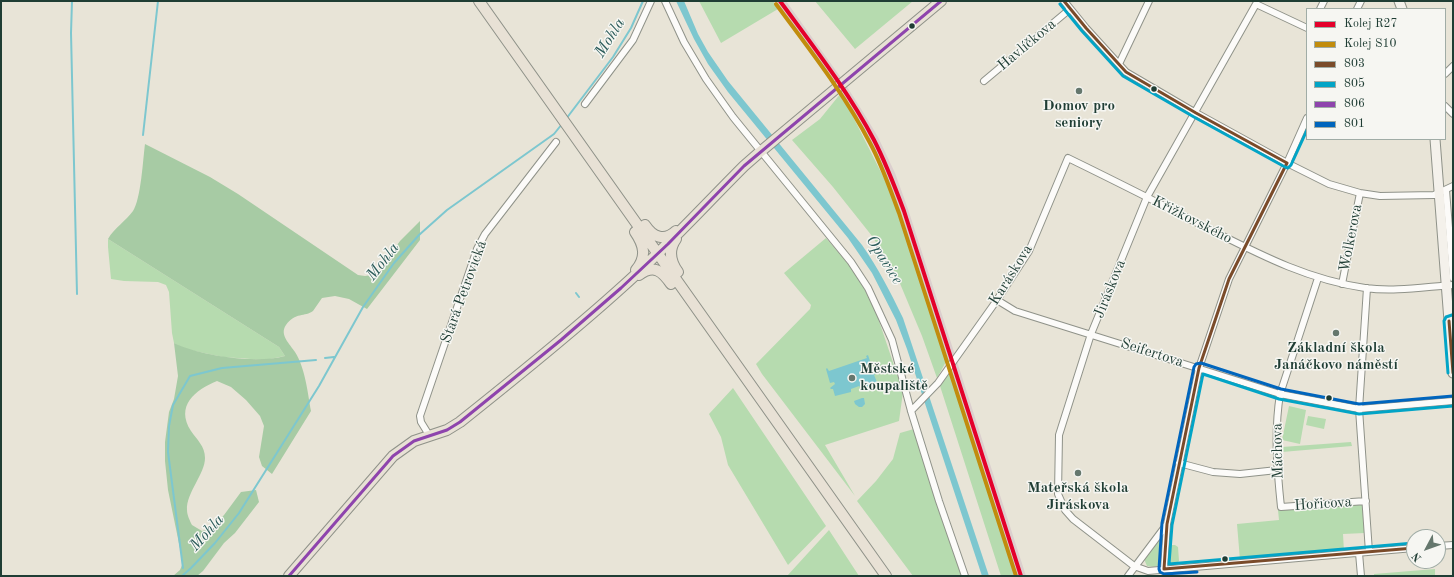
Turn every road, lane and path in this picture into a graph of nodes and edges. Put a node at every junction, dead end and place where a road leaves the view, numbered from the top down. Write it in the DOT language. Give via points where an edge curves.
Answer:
graph roads {
  1 [pos="479,1"];
  2 [pos="651,1"];
  3 [pos="665,1"];
  4 [pos="941,1"];
  5 [pos="1064,1"];
  6 [pos="1149,1"];
  7 [pos="1070,9"];
  8 [pos="1306,28"];
  9 [pos="1119,64"];
  10 [pos="984,81"];
  11 [pos="585,104"];
  12 [pos="1196,113"];
  13 [pos="1306,120"];
  14 [pos="1435,140"];
  15 [pos="556,142"];
  16 [pos="761,151"];
  17 [pos="588,154"];
  18 [pos="1068,158"];
  19 [pos="1286,163"];
  20 [pos="1453,186"];
  21 [pos="1443,192"];
  22 [pos="1360,193"];
  23 [pos="1147,197"];
  24 [pos="693,218"];
  25 [pos="1246,247"];
  26 [pos="658,254"];
  27 [pos="1318,278"];
  28 [pos="1453,278"];
  29 [pos="1342,284"];
  30 [pos="1450,286"];
  31 [pos="621,288"];
  32 [pos="1367,288"];
  33 [pos="997,300"];
  34 [pos="1451,321"];
  35 [pos="1091,334"];
  36 [pos="720,342"];
  37 [pos="1199,368"];
  38 [pos="1453,374"];
  39 [pos="1280,394"];
  40 [pos="1453,401"];
  41 [pos="1359,409"];
  42 [pos="911,411"];
  43 [pos="429,436"];
  44 [pos="1179,464"];
  45 [pos="1277,470"];
  46 [pos="1366,501"];
  47 [pos="1281,507"];
  48 [pos="1167,524"];
  49 [pos="1406,549"];
  50 [pos="1369,552"];
  51 [pos="1359,553"];
  52 [pos="1134,566"];
  53 [pos="1164,569"];
  54 [pos="289,576"];
  55 [pos="886,576"];
  56 [pos="965,576"];
  57 [pos="1128,576"];
  58 [pos="1361,576"];
  1 -- 17 [label="main road"];
  2 -- 11 [label="street" via="633,40"];
  3 -- 16 [label="street" via="684,42 706,79"];
  4 -- 16 [label="main road"];
  5 -- 7 [label="street"];
  6 -- 9 [label="street"];
  7 -- 9 [label="street"];
  7 -- 10 [label="street, Havlíčkova"];
  8 -- 12 [label="street, Jiráskova" via="1256,4"];
  9 -- 12 [label="street" via="1126,72"];
  12 -- 19 [label="street"];
  12 -- 23 [label="street, Jiráskova"];
  13 -- 19 [label="street"];
  14 -- 21 [label="main road"];
  15 -- 43 [label="street, Stará Petrovická" via="485,234 477,249 420,416"];
  16 -- 24 [label="main road"];
  16 -- 42 [label="street" via="851,262 868,288 892,340"];
  17 -- 24 [label="main road" via="654,235 669,236"];
  17 -- 26 [label="main road"];
  17 -- 31 [label="main road" via="609,195 643,246 644,255 641,263"];
  18 -- 23 [label="street, Křižkovského"];
  18 -- 33 [label="street, Karáskova" via="1029,251"];
  19 -- 22 [label="street" via="1329,184"];
  19 -- 25 [label="street"];
  20 -- 21 [label="street"];
  21 -- 22 [label="street" via="1417,196"];
  21 -- 28 [label="street"];
  21 -- 30 [label="main road"];
  22 -- 29 [label="street, Wolkerova"];
  23 -- 25 [label="street, Křižkovského"];
  23 -- 35 [label="street, Jiráskova"];
  24 -- 26 [label="main road"];
  24 -- 36 [label="main road" via="674,243 671,259"];
  25 -- 27 [label="street, Křižkovského"];
  25 -- 37 [label="street" via="1229,279"];
  26 -- 31 [label="main road"];
  26 -- 36 [label="main road"];
  27 -- 29 [label="street, Křižkovského"];
  27 -- 39 [label="street, Máchova"];
  29 -- 32 [label="street, Křižkovského"];
  30 -- 32 [label="street"];
  30 -- 34 [label="main road"];
  31 -- 36 [label="main road" via="645,271 660,271 690,310"];
  31 -- 43 [label="main road" via="460,422"];
  32 -- 41 [label="street"];
  33 -- 35 [label="street, Seifertova" via="1015,311"];
  33 -- 42 [label="street, Karáskova" via="938,383"];
  34 -- 38 [label="main road"];
  35 -- 37 [label="street, Seifertova"];
  35 -- 52 [label="street, Jiráskova" via="1059,435 1058,494 1065,510 1073,519"];
  36 -- 55 [label="main road"];
  37 -- 39 [label="street, Seifertova"];
  37 -- 44 [label="street"];
  39 -- 41 [label="street, Seifertova"];
  39 -- 45 [label="street, Máchova" via="1277,410"];
  40 -- 41 [label="street, Seifertova"];
  41 -- 46 [label="street"];
  42 -- 56 [label="street"];
  43 -- 54 [label="main road" via="414,441 393,456"];
  44 -- 45 [label="street" via="1213,472 1240,474"];
  44 -- 48 [label="street"];
  45 -- 47 [label="street, Máchova"];
  46 -- 47 [label="street, Hořicova"];
  46 -- 50 [label="street"];
  48 -- 52 [label="street"];
  48 -- 53 [label="street"];
  49 -- 50 [label="street"];
  50 -- 51 [label="street"];
  51 -- 53 [label="street"];
  51 -- 58 [label="street"];
  52 -- 53 [label="street" via="1148,571"];
  52 -- 57 [label="street"];
}
